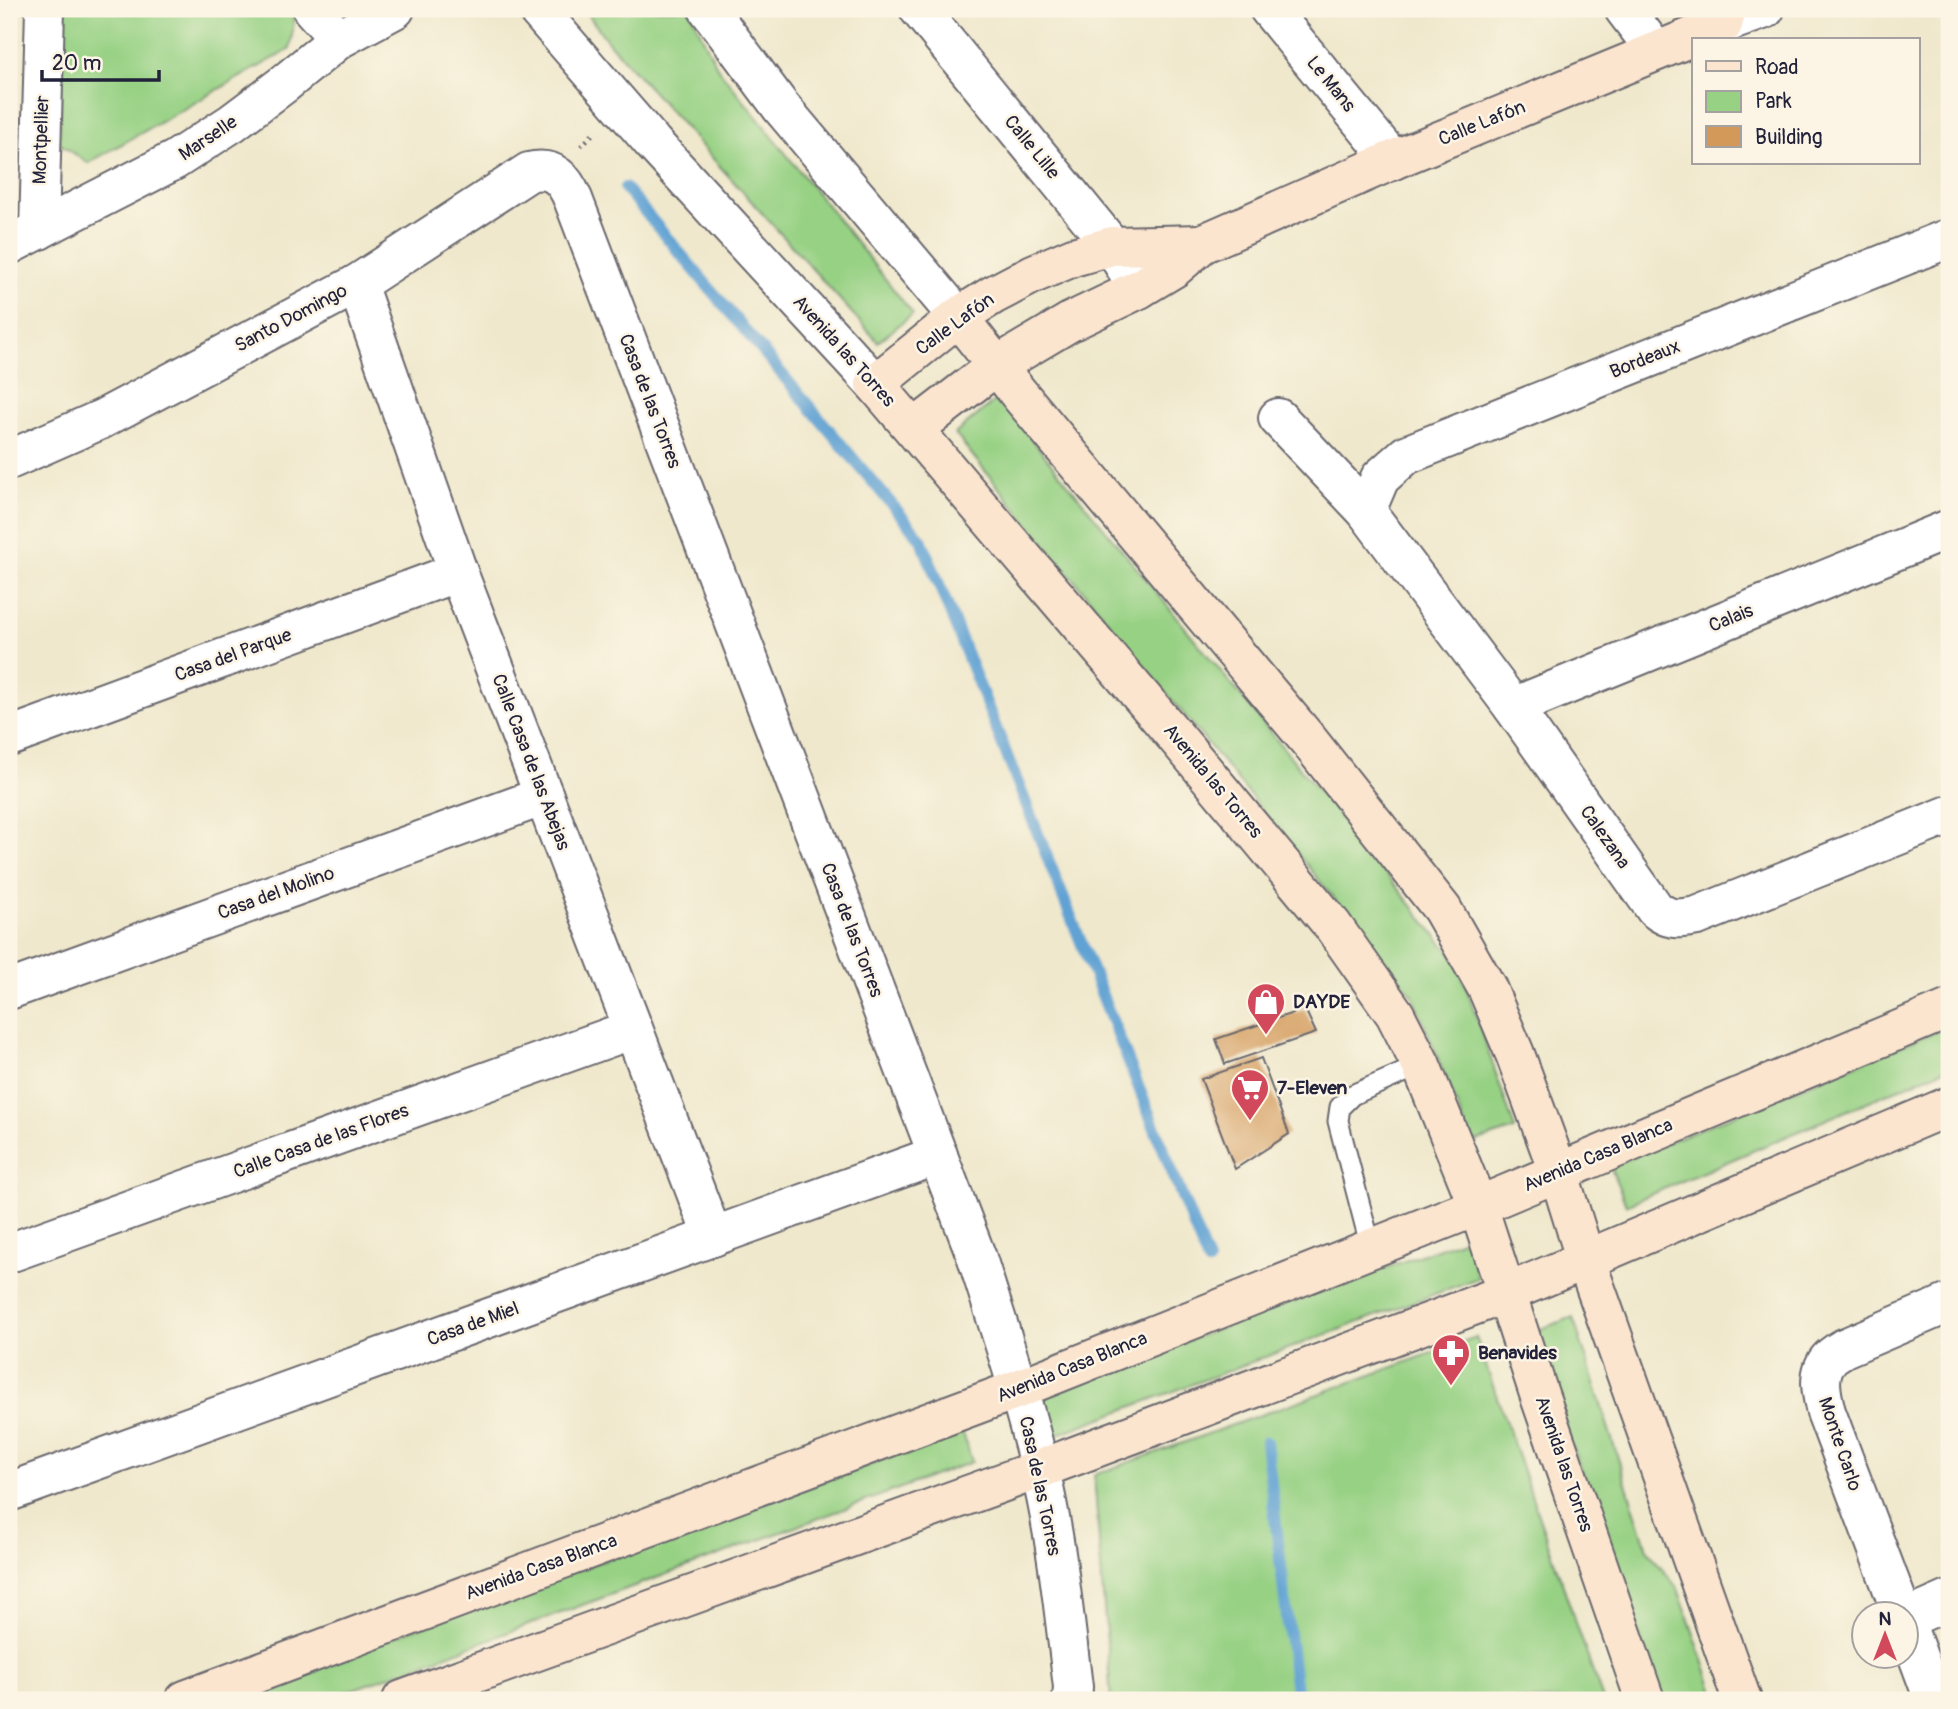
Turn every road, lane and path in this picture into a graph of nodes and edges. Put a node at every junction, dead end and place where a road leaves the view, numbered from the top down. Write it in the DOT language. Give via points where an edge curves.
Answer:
graph roads {
  1 [pos="45,9"];
  2 [pos="312,9"];
  3 [pos="395,9"];
  4 [pos="537,9"];
  5 [pos="708,9"];
  6 [pos="919,9"];
  7 [pos="1269,9"];
  8 [pos="1623,9"];
  9 [pos="1765,9"];
  10 [pos="1725,16"];
  11 [pos="339,39"];
  12 [pos="1656,51"];
  13 [pos="622,106"];
  14 [pos="1393,160"];
  15 [pos="557,176"];
  16 [pos="24,237"];
  17 [pos="1949,238"];
  18 [pos="1202,244"];
  19 [pos="1112,246"];
  20 [pos="357,284"];
  21 [pos="1139,289"];
  22 [pos="958,317"];
  23 [pos="996,366"];
  24 [pos="875,384"];
  25 [pos="1278,418"];
  26 [pos="914,429"];
  27 [pos="9,460"];
  28 [pos="1366,511"];
  29 [pos="1949,529"];
  30 [pos="458,572"];
  31 [pos="1513,707"];
  32 [pos="9,737"];
  33 [pos="544,796"];
  34 [pos="1949,816"];
  35 [pos="9,990"];
  36 [pos="1949,1009"];
  37 [pos="633,1029"];
  38 [pos="1421,1065"];
  39 [pos="1949,1106"];
  40 [pos="938,1155"];
  41 [pos="1558,1171"];
  42 [pos="1478,1206"];
  43 [pos="713,1237"];
  44 [pos="1371,1248"];
  45 [pos="9,1253"];
  46 [pos="1586,1261"];
  47 [pos="1507,1293"];
  48 [pos="1949,1303"];
  49 [pos="1018,1389"];
  50 [pos="1040,1469"];
  51 [pos="9,1492"];
  52 [pos="1896,1600"];
  53 [pos="1949,1601"];
  54 [pos="1920,1615"];
  55 [pos="1920,1661"];
  56 [pos="185,1700"];
  57 [pos="402,1700"];
  58 [pos="1072,1700"];
  59 [pos="1646,1700"];
  60 [pos="1742,1700"];
  61 [pos="1934,1700"];
  1 -- 16 [label="street, Montpellier"];
  2 -- 11 [label="street"];
  3 -- 11 [label="street, Marselle"];
  4 -- 13 [label="street, Avenida las Torres"];
  5 -- 22 [label="street" via="781,107"];
  6 -- 19 [label="street, Calle Lille"];
  7 -- 14 [label="street, Le Mans"];
  8 -- 12 [label="street"];
  9 -- 10 [label="street, Calle Lafón"];
  10 -- 12 [label="street, Calle Lafón"];
  11 -- 16 [label="street, Marselle" via="243,115 175,160"];
  12 -- 14 [label="street, Calle Lafón"];
  13 -- 15 [label="path"];
  13 -- 24 [label="street, Avenida las Torres"];
  14 -- 18 [label="street, Calle Lafón"];
  15 -- 20 [label="street, Santo Domingo" via="540,169 529,172"];
  15 -- 40 [label="street, Casa de las Torres" via="568,188 583,225"];
  17 -- 28 [label="street, Bordeaux" via="1406,455 1380,478"];
  18 -- 19 [label="street, Calle Lafón"];
  18 -- 21 [label="street, Calle Lafón"];
  19 -- 21 [label="street, Calle Lille"];
  19 -- 22 [label="street, Calle Lafón" via="1033,274"];
  20 -- 27 [label="street, Santo Domingo" via="102,419"];
  20 -- 30 [label="street, Calle Casa de las Abejas"];
  21 -- 23 [label="street, Calle Lafón" via="1070,322"];
  22 -- 23 [label="street"];
  22 -- 24 [label="street, Calle Lafón"];
  23 -- 26 [label="street, Calle Lafón"];
  23 -- 41 [label="street" via="1442,909 1487,988"];
  24 -- 26 [label="street, Avenida las Torres"];
  25 -- 28 [label="street, Calezana"];
  26 -- 38 [label="street, Avenida las Torres" via="1333,926 1395,1014"];
  28 -- 31 [label="street, Calezana"];
  29 -- 31 [label="street, Calais"];
  30 -- 32 [label="street, Casa del Parque"];
  30 -- 33 [label="street, Calle Casa de las Abejas"];
  31 -- 34 [label="street, Calezana" via="1655,909 1672,919 1697,916"];
  33 -- 35 [label="street, Casa del Molino"];
  33 -- 37 [label="street, Calle Casa de las Abejas"];
  36 -- 41 [label="street, Avenida Casa Blanca"];
  37 -- 43 [label="street, Calle Casa de las Abejas"];
  37 -- 45 [label="street, Calle Casa de las Flores"];
  38 -- 42 [label="street, Avenida las Torres"];
  38 -- 44 [label="lane" via="1352,1095 1340,1107 1338,1121"];
  39 -- 46 [label="street"];
  40 -- 43 [label="street, Casa de Miel"];
  40 -- 49 [label="street, Casa de las Torres" via="977,1258"];
  41 -- 42 [label="street, Avenida Casa Blanca"];
  41 -- 46 [label="street"];
  42 -- 44 [label="street, Avenida Casa Blanca"];
  42 -- 47 [label="street, Avenida las Torres"];
  43 -- 51 [label="street, Casa de Miel"];
  44 -- 49 [label="street, Avenida Casa Blanca"];
  46 -- 47 [label="street"];
  46 -- 60 [label="street"];
  47 -- 50 [label="street"];
  47 -- 59 [label="street, Avenida las Torres"];
  48 -- 52 [label="street, Monte Carlo" via="1843,1348 1829,1359 1821,1376 1826,1412"];
  49 -- 50 [label="street, Casa de las Torres"];
  49 -- 56 [label="street, Avenida Casa Blanca"];
  50 -- 57 [label="street"];
  50 -- 58 [label="street, Casa de las Torres" via="1056,1548"];
  53 -- 54 [label="street"];
  55 -- 61 [label="street"];
}
